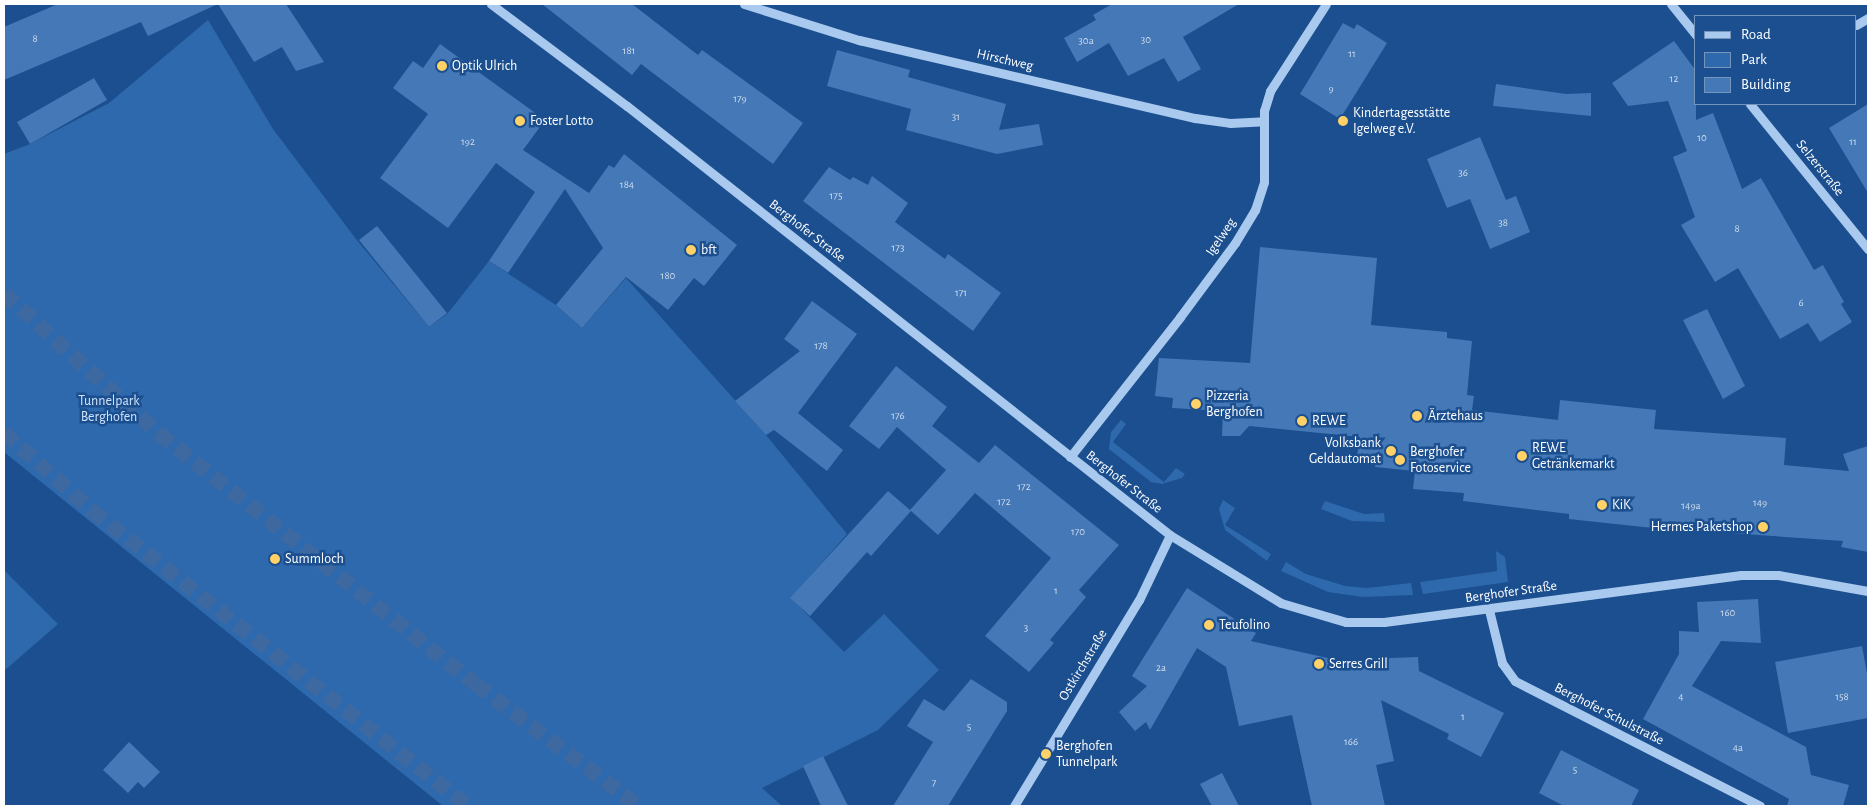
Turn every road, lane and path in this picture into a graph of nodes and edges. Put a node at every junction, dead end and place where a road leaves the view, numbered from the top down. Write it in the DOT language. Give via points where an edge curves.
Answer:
graph roads {
  1 [pos="490,4"];
  2 [pos="744,4"];
  3 [pos="1326,4"];
  4 [pos="1671,4"];
  5 [pos="1868,18"];
  6 [pos="1857,24"];
  7 [pos="1694,33"];
  8 [pos="1751,105"];
  9 [pos="1264,121"];
  10 [pos="1868,249"];
  11 [pos="1070,457"];
  12 [pos="1170,535"];
  13 [pos="1868,591"];
  14 [pos="1489,610"];
  15 [pos="1014,806"];
  16 [pos="1760,806"];
  1 -- 11 [label="street, Berghofer Straße" via="627,106"];
  2 -- 9 [label="street, Hirschweg" via="859,40 1195,118 1230,123"];
  3 -- 9 [label="street, Igelweg" via="1270,91"];
  4 -- 7 [label="street"];
  5 -- 6 [label="street"];
  8 -- 10 [label="street, Selzerstraße"];
  9 -- 11 [label="street, Igelweg" via="1264,182 1255,210 1236,243"];
  11 -- 12 [label="street, Berghofer Straße"];
  12 -- 14 [label="street, Berghofer Straße" via="1281,603 1323,617 1346,622 1384,622"];
  12 -- 15 [label="street, Ostkirchstraße" via="1138,600"];
  13 -- 14 [label="street, Berghofer Straße" via="1778,575 1741,575"];
  14 -- 16 [label="street, Berghofer Schulstraße" via="1502,663 1515,681"];
}
